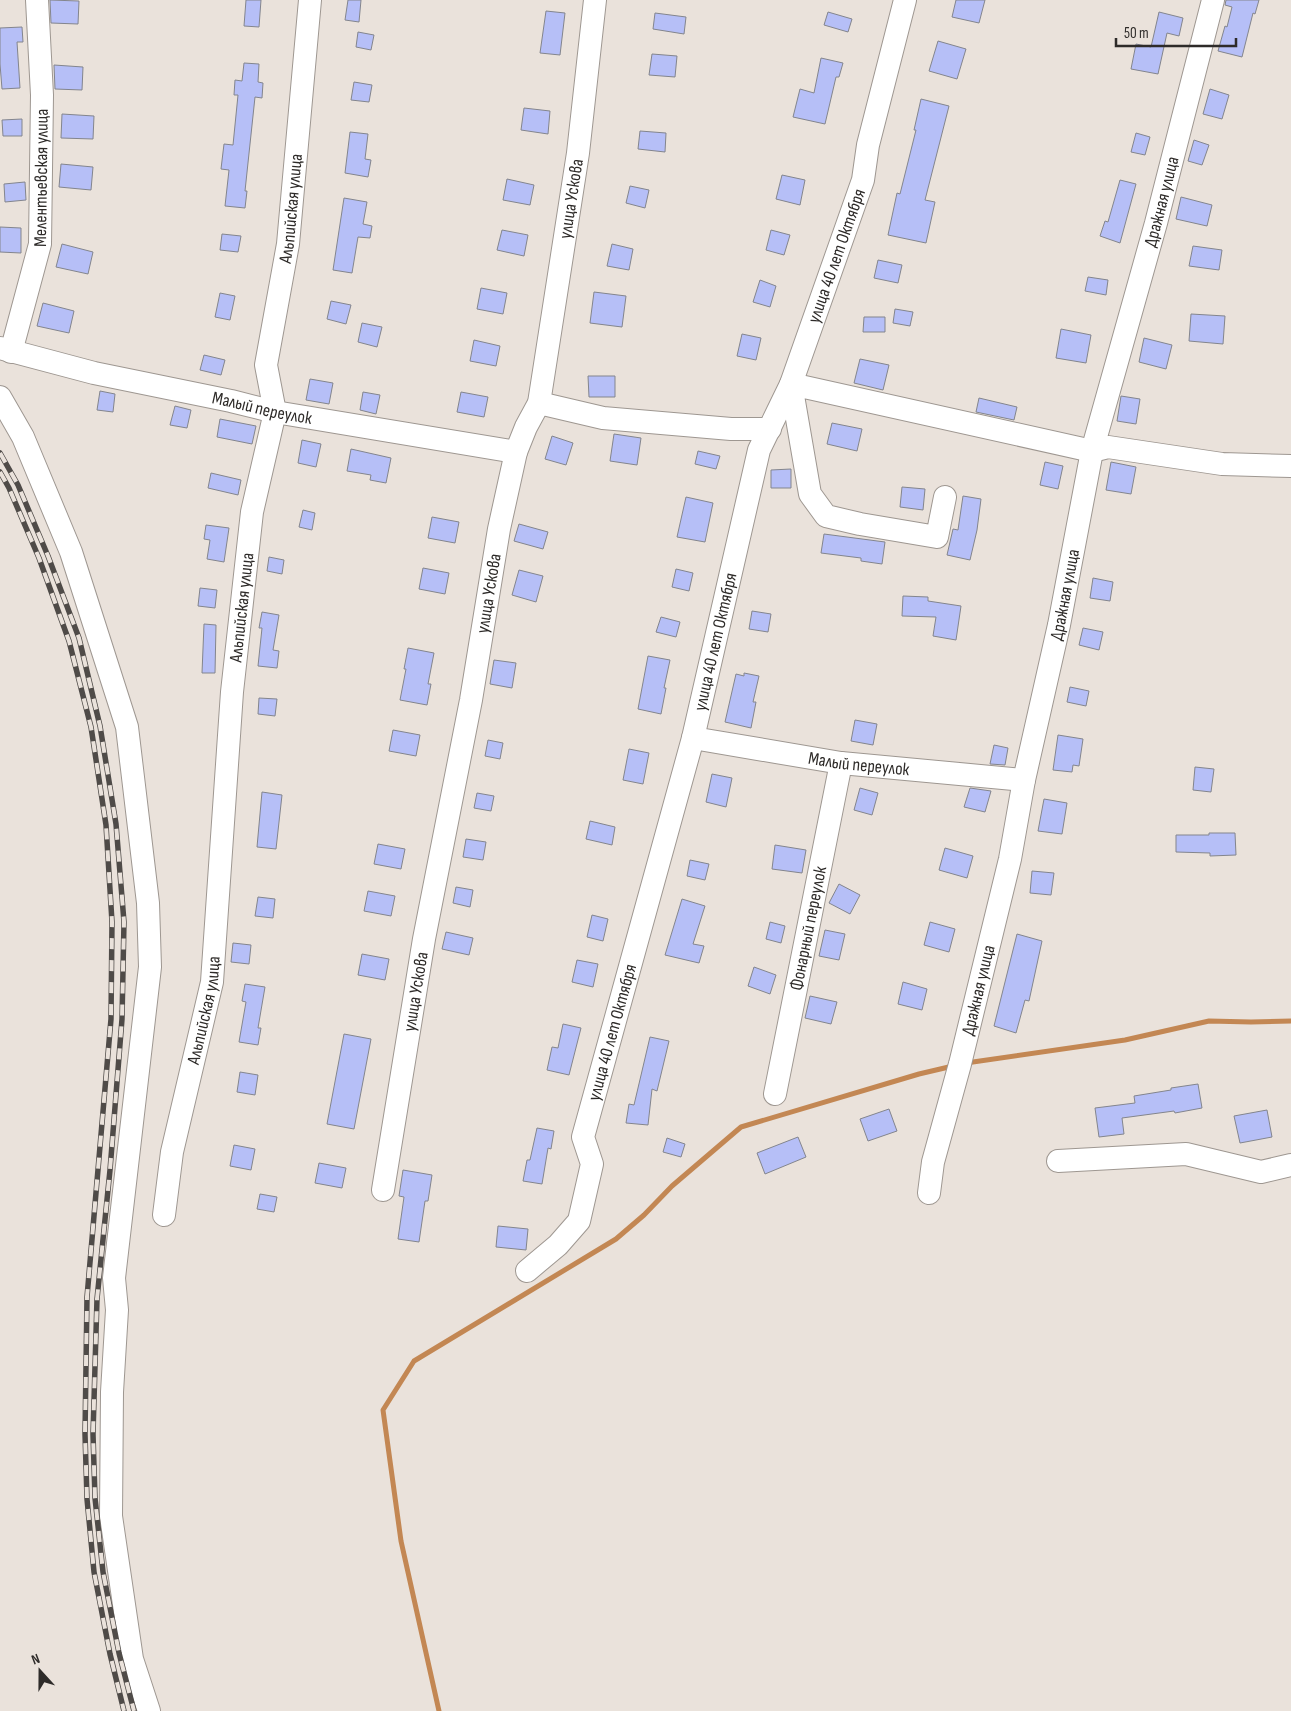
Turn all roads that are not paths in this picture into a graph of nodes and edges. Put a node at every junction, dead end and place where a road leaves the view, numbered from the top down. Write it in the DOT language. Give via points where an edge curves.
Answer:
graph roads {
  1 [pos="37,0"];
  2 [pos="310,0"];
  3 [pos="595,0"];
  4 [pos="905,0"];
  5 [pos="1213,0"];
  6 [pos="5,350"];
  7 [pos="791,384"];
  8 [pos="0,397"];
  9 [pos="539,403"];
  10 [pos="275,412"];
  11 [pos="770,429"];
  12 [pos="1092,451"];
  13 [pos="516,452"];
  14 [pos="1291,466"];
  15 [pos="945,497"];
  16 [pos="693,738"];
  17 [pos="841,762"];
  18 [pos="1024,780"];
  19 [pos="775,1094"];
  20 [pos="1058,1161"];
  21 [pos="1291,1165"];
  22 [pos="383,1190"];
  23 [pos="929,1193"];
  24 [pos="164,1215"];
  25 [pos="528,1271"];
  26 [pos="149,1711"];
  1 -- 6 [label="street, Мелентьевская улица" via="42,96 40,244"];
  2 -- 10 [label="street, Альпийская улица" via="288,244 266,365"];
  3 -- 9 [label="street, улица Ускова" via="578,153"];
  4 -- 7 [label="street, улица 40 лет Октября" via="868,145 864,180"];
  5 -- 12 [label="street, Дражная улица" via="1156,223"];
  6 -- 10 [label="street, Малый переулок"];
  7 -- 11 [label="street, улица 40 лет Октября"];
  7 -- 12 [label="street"];
  7 -- 15 [label="street" via="810,494 826,516 937,537"];
  8 -- 26 [label="street" via="23,437 71,552 127,727 148,903 150,967 114,1278 118,1310 112,1392 111,1516 132,1659"];
  9 -- 11 [label="street" via="603,418 731,429"];
  9 -- 13 [label="street, улица Ускова"];
  10 -- 13 [label="street, Малый переулок"];
  10 -- 24 [label="street, Альпийская улица" via="252,512 245,567 232,692 212,982 172,1152"];
  11 -- 16 [label="street, улица 40 лет Октября" via="759,450"];
  12 -- 14 [label="street" via="1108,447 1222,464"];
  12 -- 18 [label="street, Дражная улица" via="1059,625"];
  13 -- 22 [label="street, улица Ускова" via="424,939"];
  16 -- 17 [label="street, Малый переулок"];
  16 -- 25 [label="street, улица 40 лет Октября" via="584,1137 592,1164 579,1221"];
  17 -- 18 [label="street, Малый переулок"];
  17 -- 19 [label="street, Фонарный переулок"];
  18 -- 23 [label="street, Дражная улица" via="1010,859 933,1162"];
  20 -- 21 [label="street" via="1186,1154 1261,1172"];
}
